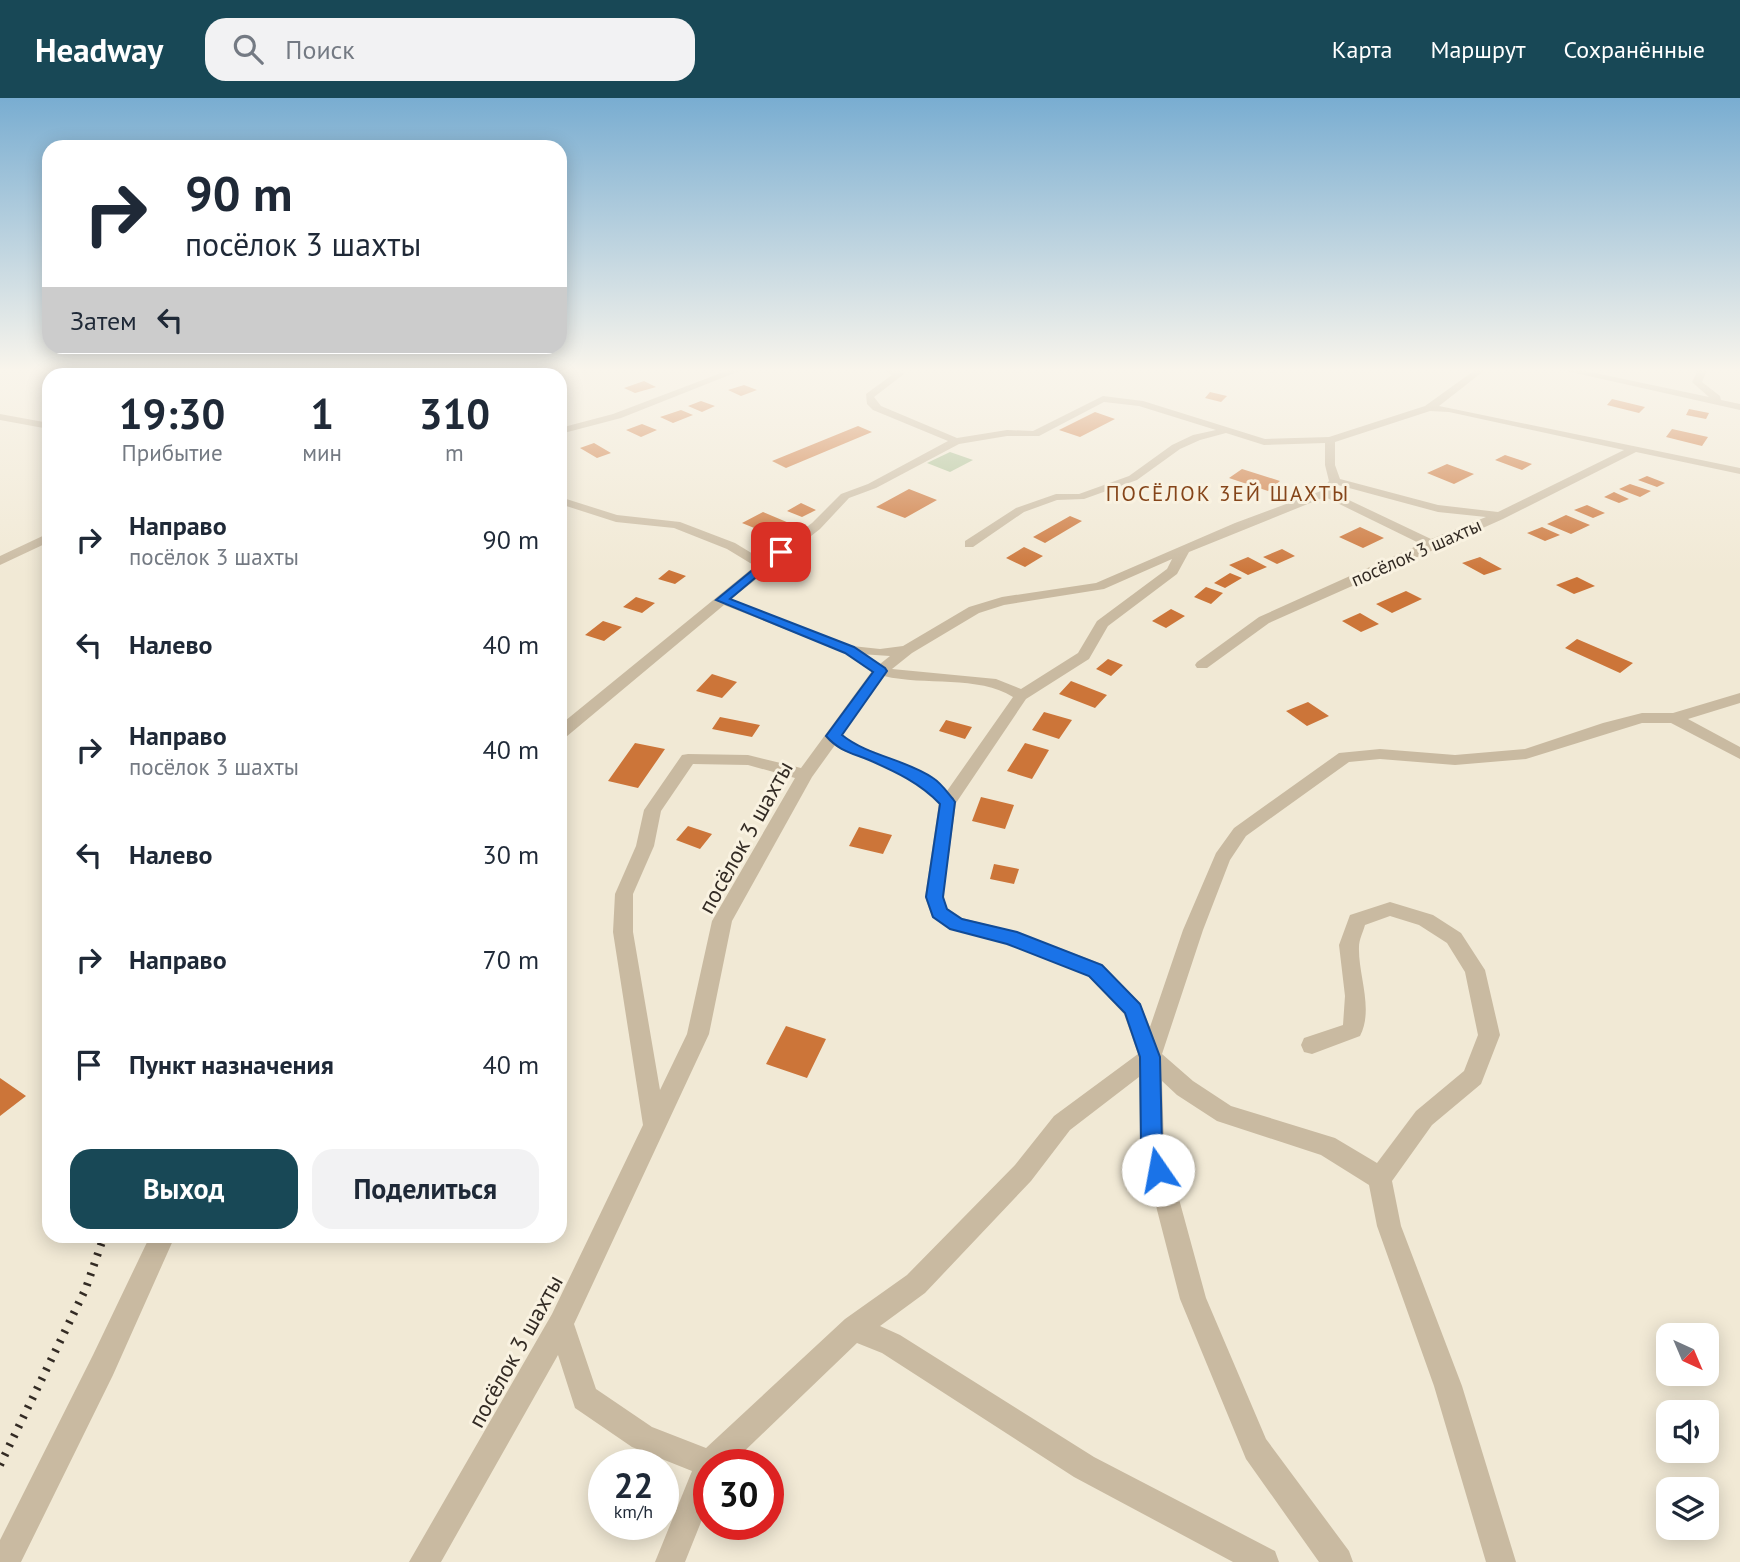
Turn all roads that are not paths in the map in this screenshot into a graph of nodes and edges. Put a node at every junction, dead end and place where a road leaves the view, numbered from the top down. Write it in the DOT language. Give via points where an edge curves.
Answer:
graph roads {
  1 [pos="950,438"];
  2 [pos="973,438"];
  3 [pos="1194,438"];
  4 [pos="1250,438"];
  5 [pos="1335,438"];
  6 [pos="1591,438"];
  7 [pos="1330,440"];
  8 [pos="956,441"];
  9 [pos="1636,448"];
  10 [pos="1740,471"];
  11 [pos="1330,487"];
  12 [pos="567,502"];
  13 [pos="1499,516"];
  14 [pos="42,540"];
  15 [pos="969,544"];
  16 [pos="1431,544"];
  17 [pos="1184,550"];
  18 [pos="0,561"];
  19 [pos="763,566"];
  20 [pos="722,600"];
  21 [pos="850,650"];
  22 [pos="907,650"];
  23 [pos="1202,665"];
  24 [pos="880,671"];
  25 [pos="1021,696"];
  26 [pos="1740,698"];
  27 [pos="1674,719"];
  28 [pos="567,727"];
  29 [pos="834,736"];
  30 [pos="1740,754"];
  31 [pos="805,775"];
  32 [pos="948,802"];
  33 [pos="1312,1045"];
  34 [pos="1150,1057"];
  35 [pos="655,1127"];
  36 [pos="1380,1178"];
  37 [pos="160,1243"];
  38 [pos="561,1324"];
  39 [pos="853,1328"];
  40 [pos="727,1449"];
  41 [pos="693,1458"];
  42 [pos="693,1505"];
  43 [pos="5,1562"];
  44 [pos="424,1562"];
  45 [pos="670,1562"];
  46 [pos="1264,1562"];
  47 [pos="1338,1562"];
  48 [pos="1501,1562"];
  1 -- 8 [label="street"];
  2 -- 8 [label="street"];
  3 -- 15 [label="street" via="1133,478 1080,497 1056,497 1020,510"];
  4 -- 7 [label="street"];
  5 -- 7 [label="street"];
  6 -- 9 [label="street"];
  7 -- 11 [label="street"];
  8 -- 19 [label="street" via="845,496 816,526"];
  9 -- 10 [label="street"];
  9 -- 13 [label="street, посёлок 3 шахты"];
  11 -- 13 [label="street" via="1380,491 1413,503"];
  11 -- 16 [label="street"];
  11 -- 17 [label="street, посёлок 3 шахты"];
  12 -- 19 [label="street" via="615,518 676,525 731,547"];
  13 -- 16 [label="street, посёлок 3 шахты"];
  14 -- 18 [label="street"];
  16 -- 23 [label="street, посёлок 3 шахты" via="1264,620"];
  17 -- 22 [label="street, посёлок 3 шахты" via="1099,586 1002,601 974,610"];
  17 -- 25 [label="street" via="1172,571 1102,624 1084,656"];
  19 -- 20 [label="street"];
  20 -- 21 [label="street"];
  20 -- 28 [label="street"];
  21 -- 22 [label="street"];
  21 -- 24 [label="street"];
  22 -- 24 [label="street, посёлок 3 шахты"];
  24 -- 25 [label="street" via="999,684"];
  24 -- 29 [label="street, посёлок 3 шахты"];
  25 -- 32 [label="street"];
  26 -- 27 [label="street"];
  27 -- 30 [label="street"];
  27 -- 34 [label="street" via="1642,718 1526,754 1455,760 1380,754 1345,757 1240,832 1222,858 1192,930"];
  29 -- 31 [label="street, посёлок 3 шахты"];
  29 -- 32 [label="street" via="850,750 928,782"];
  31 -- 35 [label="street, посёлок 3 шахты" via="722,922 698,1034"];
  31 -- 35 [label="street" via="748,760 688,759 653,810 645,846 624,894 623,932"];
  32 -- 34 [label="street" via="934,897 939,912 957,924 1010,937 1095,970 1133,1009"];
  33 -- 36 [label="street" via="1353,1030 1355,996 1349,945 1357,920 1390,909 1426,920 1454,937 1475,970 1489,1035 1473,1077 1424,1118"];
  34 -- 36 [label="street" via="1185,1088 1225,1114 1327,1146"];
  34 -- 39 [label="street" via="1062,1123 1023,1173 916,1284"];
  34 -- 47 [label="street" via="1152,1144 1193,1299 1256,1449"];
  35 -- 38 [label="street, посёлок 3 шахты"];
  36 -- 48 [label="street" via="1389,1226 1448,1386"];
  37 -- 43 [label="street"];
  38 -- 41 [label="street" via="585,1398 642,1437"];
  38 -- 44 [label="street, посёлок 3 шахты"];
  39 -- 40 [label="street"];
  39 -- 46 [label="street" via="891,1344 1084,1467"];
  42 -- 45 [label="street"];
}
